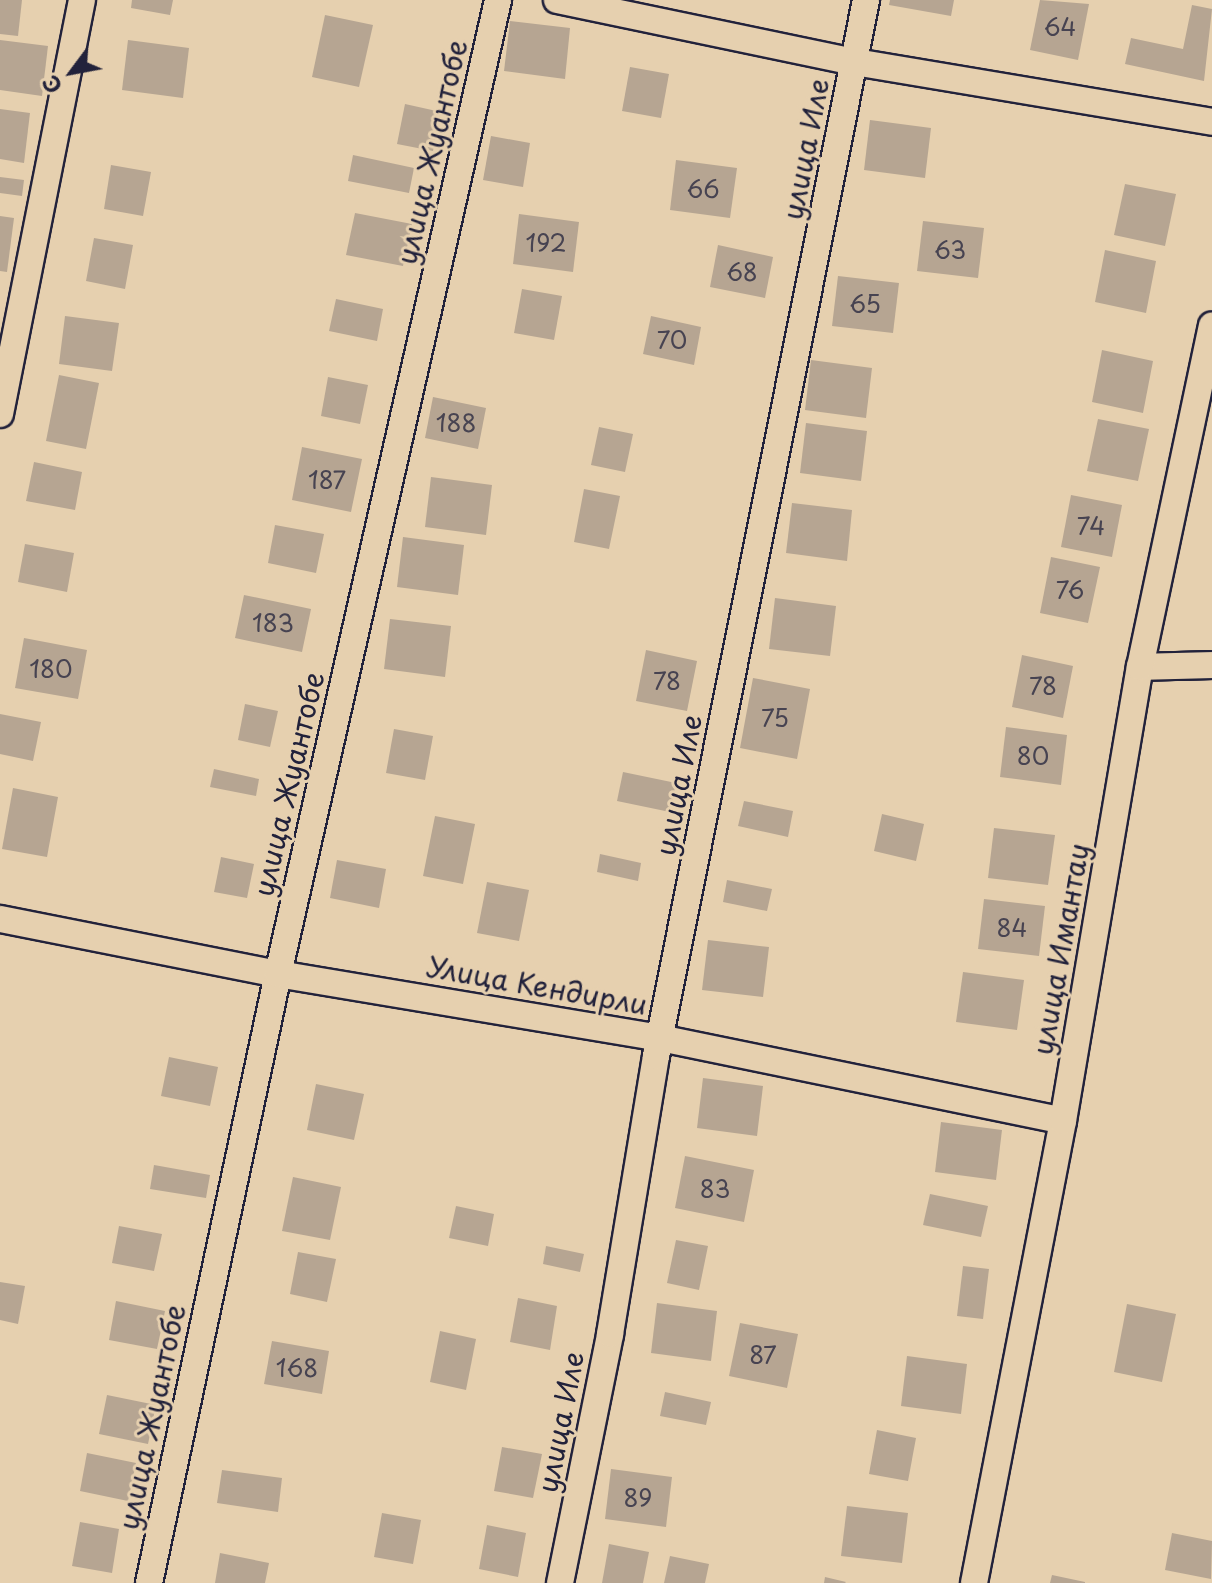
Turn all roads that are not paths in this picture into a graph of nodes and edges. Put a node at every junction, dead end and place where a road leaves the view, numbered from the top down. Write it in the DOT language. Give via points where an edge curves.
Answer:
graph roads {
  1 [pos="82,0"];
  2 [pos="498,0"];
  3 [pos="557,0"];
  4 [pos="866,0"];
  5 [pos="855,62"];
  6 [pos="1212,122"];
  7 [pos="1212,326"];
  8 [pos="0,414"];
  9 [pos="1212,665"];
  10 [pos="1140,667"];
  11 [pos="0,919"];
  12 [pos="278,974"];
  13 [pos="660,1038"];
  14 [pos="1063,1121"];
  15 [pos="149,1583"];
  16 [pos="560,1583"];
  17 [pos="974,1583"];
  1 -- 8 [label="street"];
  2 -- 12 [label="street, улица Жуантобе"];
  3 -- 5 [label="street"];
  4 -- 5 [label="street, улица Иле"];
  5 -- 6 [label="street"];
  5 -- 13 [label="street, улица Иле"];
  7 -- 10 [label="street, улица Имантау"];
  9 -- 10 [label="street"];
  10 -- 14 [label="street, улица Имантау"];
  11 -- 12 [label="street, Улица Кендирли"];
  12 -- 13 [label="street, Улица Кендирли"];
  12 -- 15 [label="street, улица Жуантобе"];
  13 -- 14 [label="street, Улица Кендирли"];
  13 -- 16 [label="street, улица Иле" via="610,1334"];
  14 -- 17 [label="street, улица Имантау"];
}
